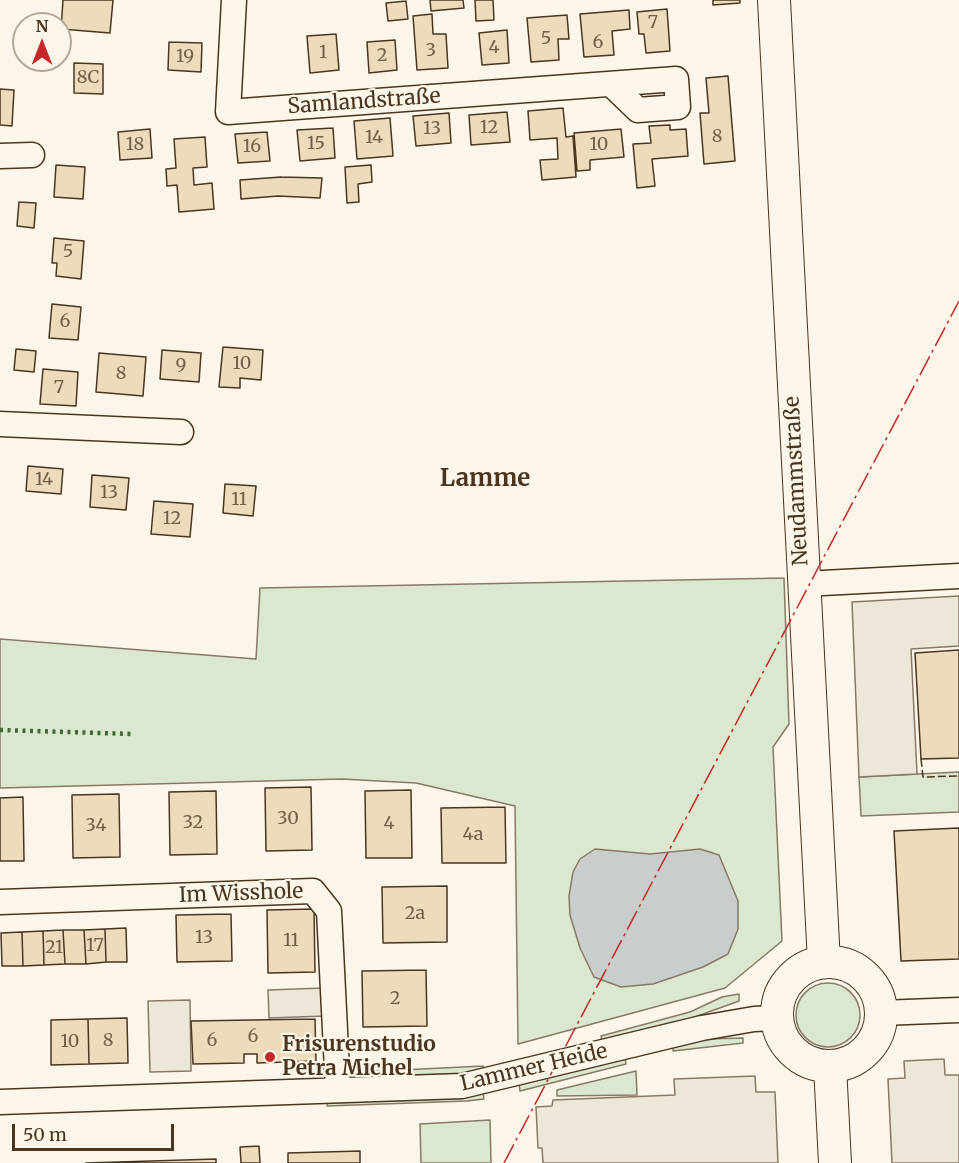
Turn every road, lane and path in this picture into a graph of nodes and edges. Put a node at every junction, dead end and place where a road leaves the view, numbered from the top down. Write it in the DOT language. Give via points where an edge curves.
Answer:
graph roads {
  1 [pos="234,0"];
  2 [pos="774,0"];
  3 [pos="612,85"];
  4 [pos="32,155"];
  5 [pos="0,156"];
  6 [pos="0,424"];
  7 [pos="181,432"];
  8 [pos="959,576"];
  9 [pos="802,584"];
  10 [pos="0,902"];
  11 [pos="824,962"];
  12 [pos="959,1010"];
  13 [pos="881,1013"];
  14 [pos="776,1018"];
  15 [pos="830,1066"];
  16 [pos="338,1090"];
  17 [pos="0,1102"];
  18 [pos="835,1163"];
  1 -- 3 [label="street, Samlandstraße" via="228,112"];
  2 -- 9 [label="main road, Neudammstraße"];
  4 -- 5 [label="street"];
  6 -- 7 [label="street"];
  8 -- 9 [label="street"];
  9 -- 11 [label="main road, Neudammstraße"];
  10 -- 16 [label="street, Im Wisshole" via="313,891 329,911"];
  11 -- 13 [label="main road" via="846,965 864,976 876,993"];
  11 -- 14 [label="main road" via="792,978 780,996"];
  12 -- 13 [label="street"];
  13 -- 15 [label="main road" via="878,1032 867,1050 852,1061"];
  14 -- 15 [label="main road" via="782,1037 794,1053 810,1063"];
  14 -- 16 [label="street, Lammer Heide" via="702,1028 462,1086"];
  15 -- 18 [label="main road"];
  16 -- 17 [label="street, Lammer Heide"];
}
